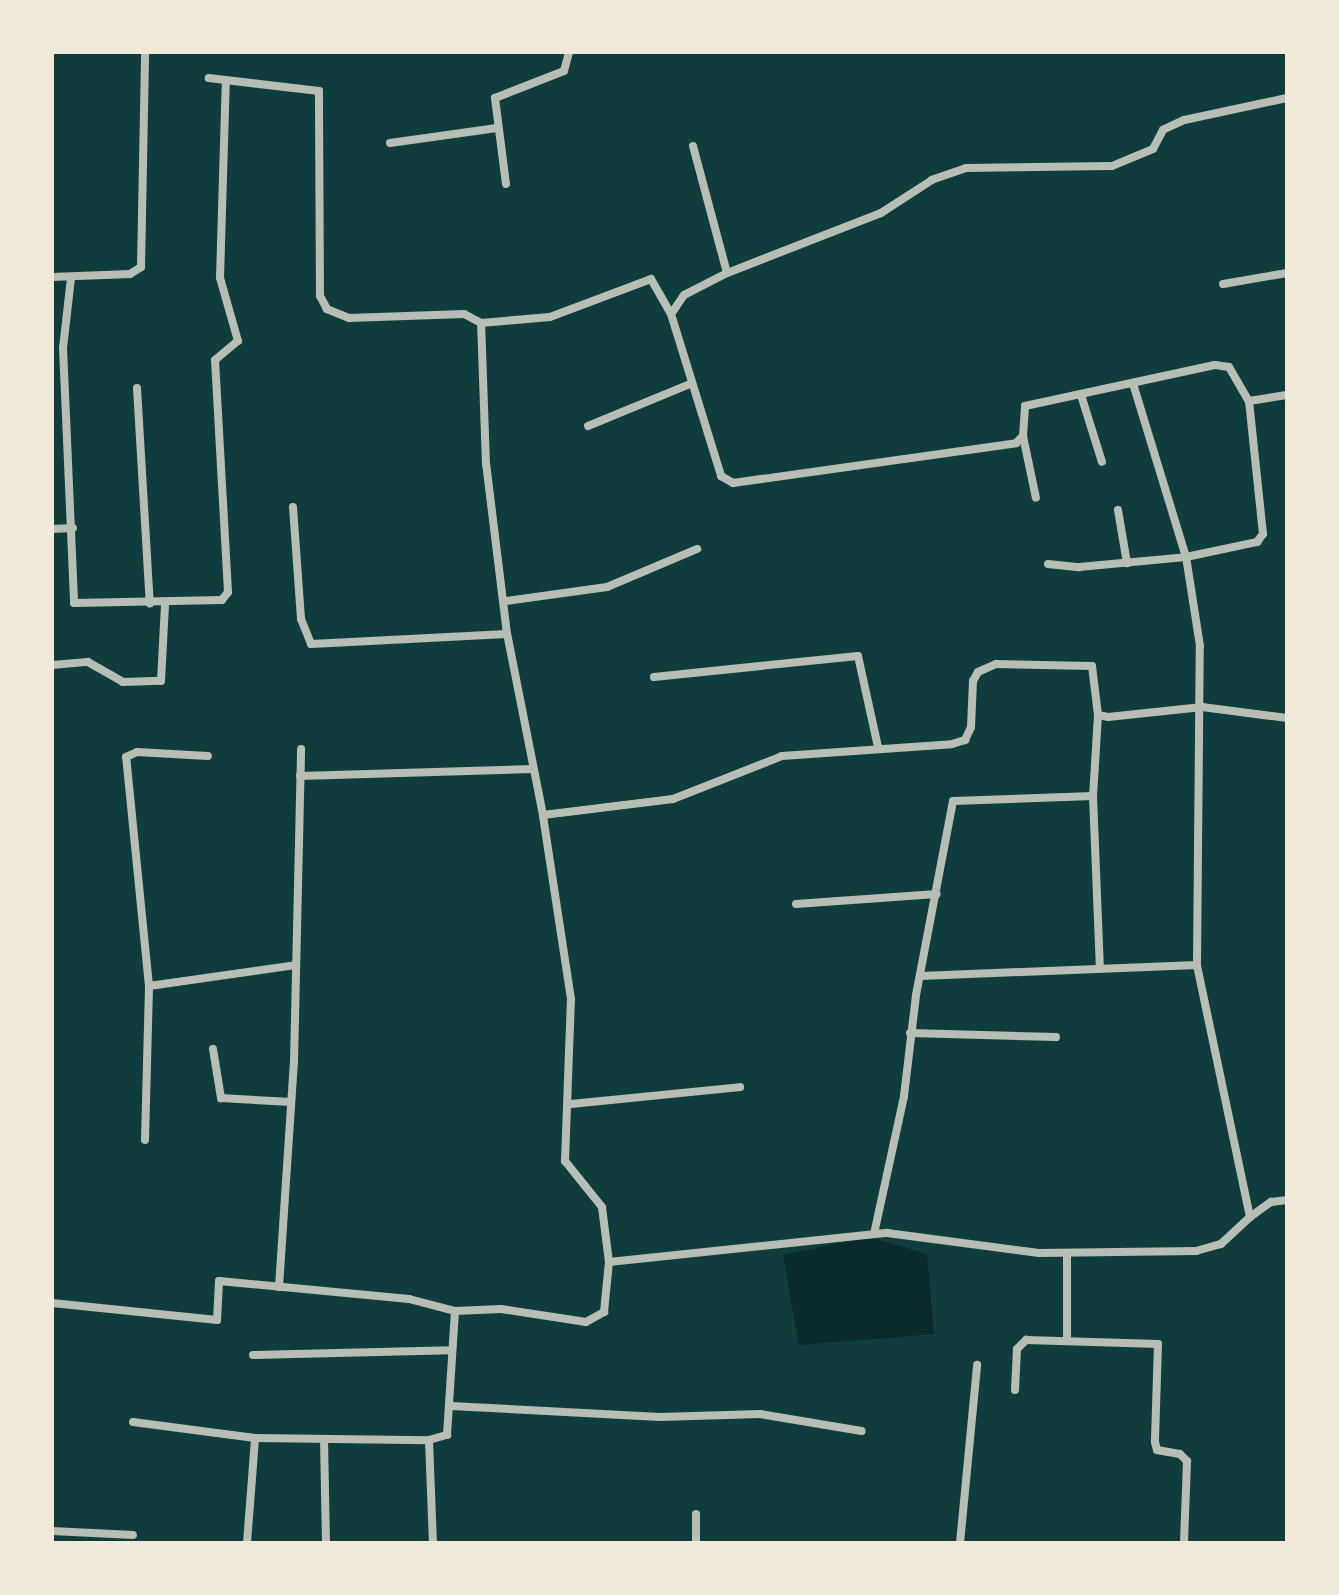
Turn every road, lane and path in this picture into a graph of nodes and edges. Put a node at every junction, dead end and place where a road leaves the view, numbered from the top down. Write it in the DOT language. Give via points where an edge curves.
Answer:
graph roads {
  1 [pos="145,52"];
  2 [pos="569,52"];
  3 [pos="209,78"];
  4 [pos="226,80"];
  5 [pos="1287,98"];
  6 [pos="497,128"];
  7 [pos="390,143"];
  8 [pos="693,146"];
  9 [pos="506,184"];
  10 [pos="727,273"];
  11 [pos="1287,273"];
  12 [pos="52,277"];
  13 [pos="71,278"];
  14 [pos="1223,284"];
  15 [pos="671,314"];
  16 [pos="481,323"];
  17 [pos="690,384"];
  18 [pos="1133,384"];
  19 [pos="137,388"];
  20 [pos="1081,395"];
  21 [pos="1287,395"];
  22 [pos="1249,401"];
  23 [pos="588,426"];
  24 [pos="1023,436"];
  25 [pos="1102,462"];
  26 [pos="1036,498"];
  27 [pos="293,507"];
  28 [pos="1118,510"];
  29 [pos="73,528"];
  30 [pos="52,529"];
  31 [pos="697,549"];
  32 [pos="1186,557"];
  33 [pos="1127,563"];
  34 [pos="1048,564"];
  35 [pos="506,601"];
  36 [pos="150,604"];
  37 [pos="165,604"];
  38 [pos="507,634"];
  39 [pos="52,665"];
  40 [pos="654,677"];
  41 [pos="1202,707"];
  42 [pos="1098,715"];
  43 [pos="1287,718"];
  44 [pos="878,747"];
  45 [pos="301,749"];
  46 [pos="208,756"];
  47 [pos="532,769"];
  48 [pos="300,776"];
  49 [pos="1093,796"];
  50 [pos="543,815"];
  51 [pos="937,894"];
  52 [pos="796,904"];
  53 [pos="296,965"];
  54 [pos="1197,965"];
  55 [pos="1100,969"];
  56 [pos="921,976"];
  57 [pos="149,986"];
  58 [pos="910,1033"];
  59 [pos="1056,1037"];
  60 [pos="213,1049"];
  61 [pos="740,1087"];
  62 [pos="291,1102"];
  63 [pos="571,1104"];
  64 [pos="145,1140"];
  65 [pos="1287,1200"];
  66 [pos="1250,1217"];
  67 [pos="874,1234"];
  68 [pos="1067,1254"];
  69 [pos="609,1262"];
  70 [pos="279,1287"];
  71 [pos="52,1303"];
  72 [pos="455,1311"];
  73 [pos="1067,1339"];
  74 [pos="451,1350"];
  75 [pos="253,1355"];
  76 [pos="977,1365"];
  77 [pos="1015,1390"];
  78 [pos="451,1406"];
  79 [pos="133,1422"];
  80 [pos="862,1431"];
  81 [pos="255,1438"];
  82 [pos="324,1439"];
  83 [pos="429,1440"];
  84 [pos="696,1514"];
  85 [pos="52,1531"];
  86 [pos="133,1535"];
  87 [pos="247,1543"];
  88 [pos="326,1543"];
  89 [pos="433,1543"];
  90 [pos="696,1543"];
  91 [pos="960,1543"];
  92 [pos="1184,1543"];
  1 -- 13 [label="street" via="141,267 130,274"];
  2 -- 6 [label="street" via="564,71 495,98"];
  3 -- 4 [label="street"];
  4 -- 16 [label="street" via="319,91 320,296 327,309 349,318 464,314"];
  4 -- 37 [label="street" via="220,278 238,341 215,360 228,592 222,600"];
  5 -- 10 [label="street" via="1184,120 1163,130 1153,149 1112,166 966,168 932,180 881,213"];
  6 -- 7 [label="street"];
  6 -- 9 [label="street"];
  8 -- 10 [label="street"];
  10 -- 15 [label="street" via="684,295"];
  11 -- 14 [label="street"];
  12 -- 13 [label="street"];
  13 -- 29 [label="street" via="63,348"];
  15 -- 16 [label="street" via="651,279 550,317"];
  15 -- 17 [label="street"];
  16 -- 35 [label="street" via="486,464"];
  17 -- 23 [label="street"];
  17 -- 24 [label="street" via="721,476 733,483 996,447"];
  18 -- 20 [label="street"];
  18 -- 22 [label="street" via="1215,365 1229,367"];
  18 -- 32 [label="street"];
  19 -- 36 [label="street"];
  20 -- 24 [label="street" via="1025,406"];
  20 -- 25 [label="street"];
  21 -- 22 [label="street"];
  22 -- 32 [label="street" via="1263,534 1247,546"];
  24 -- 26 [label="street"];
  27 -- 38 [label="street" via="301,619 311,644"];
  28 -- 33 [label="street"];
  29 -- 30 [label="street"];
  29 -- 36 [label="street" via="74,603"];
  31 -- 35 [label="street" via="607,587"];
  32 -- 33 [label="street"];
  32 -- 41 [label="street" via="1200,646"];
  33 -- 34 [label="street"];
  35 -- 38 [label="street"];
  36 -- 37 [label="street"];
  37 -- 39 [label="street" via="161,681 123,682 88,662"];
  38 -- 47 [label="street"];
  40 -- 44 [label="street" via="858,656"];
  41 -- 42 [label="street"];
  41 -- 43 [label="street"];
  41 -- 54 [label="street"];
  42 -- 44 [label="street" via="1092,666 996,664 978,672 973,681 971,727 965,740"];
  42 -- 49 [label="street"];
  44 -- 50 [label="street" via="782,756 673,799"];
  45 -- 48 [label="street"];
  46 -- 57 [label="street" via="137,752 126,757"];
  47 -- 48 [label="street"];
  47 -- 50 [label="street"];
  48 -- 53 [label="street"];
  49 -- 51 [label="street" via="953,801"];
  49 -- 55 [label="street"];
  50 -- 63 [label="street" via="571,999"];
  51 -- 52 [label="street"];
  51 -- 56 [label="street"];
  53 -- 57 [label="street"];
  53 -- 62 [label="street"];
  54 -- 55 [label="street"];
  54 -- 66 [label="street"];
  55 -- 56 [label="street"];
  56 -- 58 [label="street"];
  57 -- 64 [label="street"];
  58 -- 59 [label="street"];
  58 -- 67 [label="street" via="904,1096"];
  60 -- 62 [label="street" via="221,1098"];
  61 -- 63 [label="street"];
  62 -- 70 [label="street"];
  63 -- 69 [label="street" via="565,1161 573,1176 594,1190 602,1207"];
  65 -- 66 [label="street" via="1271,1202"];
  66 -- 68 [label="street" via="1221,1244 1196,1251"];
  67 -- 68 [label="street"];
  67 -- 69 [label="street"];
  68 -- 73 [label="street"];
  69 -- 72 [label="street" via="604,1312 586,1322 501,1309"];
  70 -- 71 [label="street" via="219,1281 217,1320"];
  70 -- 72 [label="street" via="409,1299"];
  72 -- 74 [label="street"];
  73 -- 77 [label="street" via="1020,1342"];
  73 -- 92 [label="street" via="1158,1344 1155,1442 1157,1450 1180,1454 1187,1461"];
  74 -- 75 [label="street"];
  74 -- 78 [label="street"];
  76 -- 91 [label="street"];
  78 -- 80 [label="street" via="660,1417 760,1414"];
  78 -- 83 [label="street" via="447,1435"];
  79 -- 81 [label="street"];
  81 -- 82 [label="street"];
  81 -- 87 [label="street"];
  82 -- 83 [label="street"];
  82 -- 88 [label="street"];
  83 -- 89 [label="street"];
  84 -- 90 [label="street"];
  85 -- 86 [label="street"];
}
